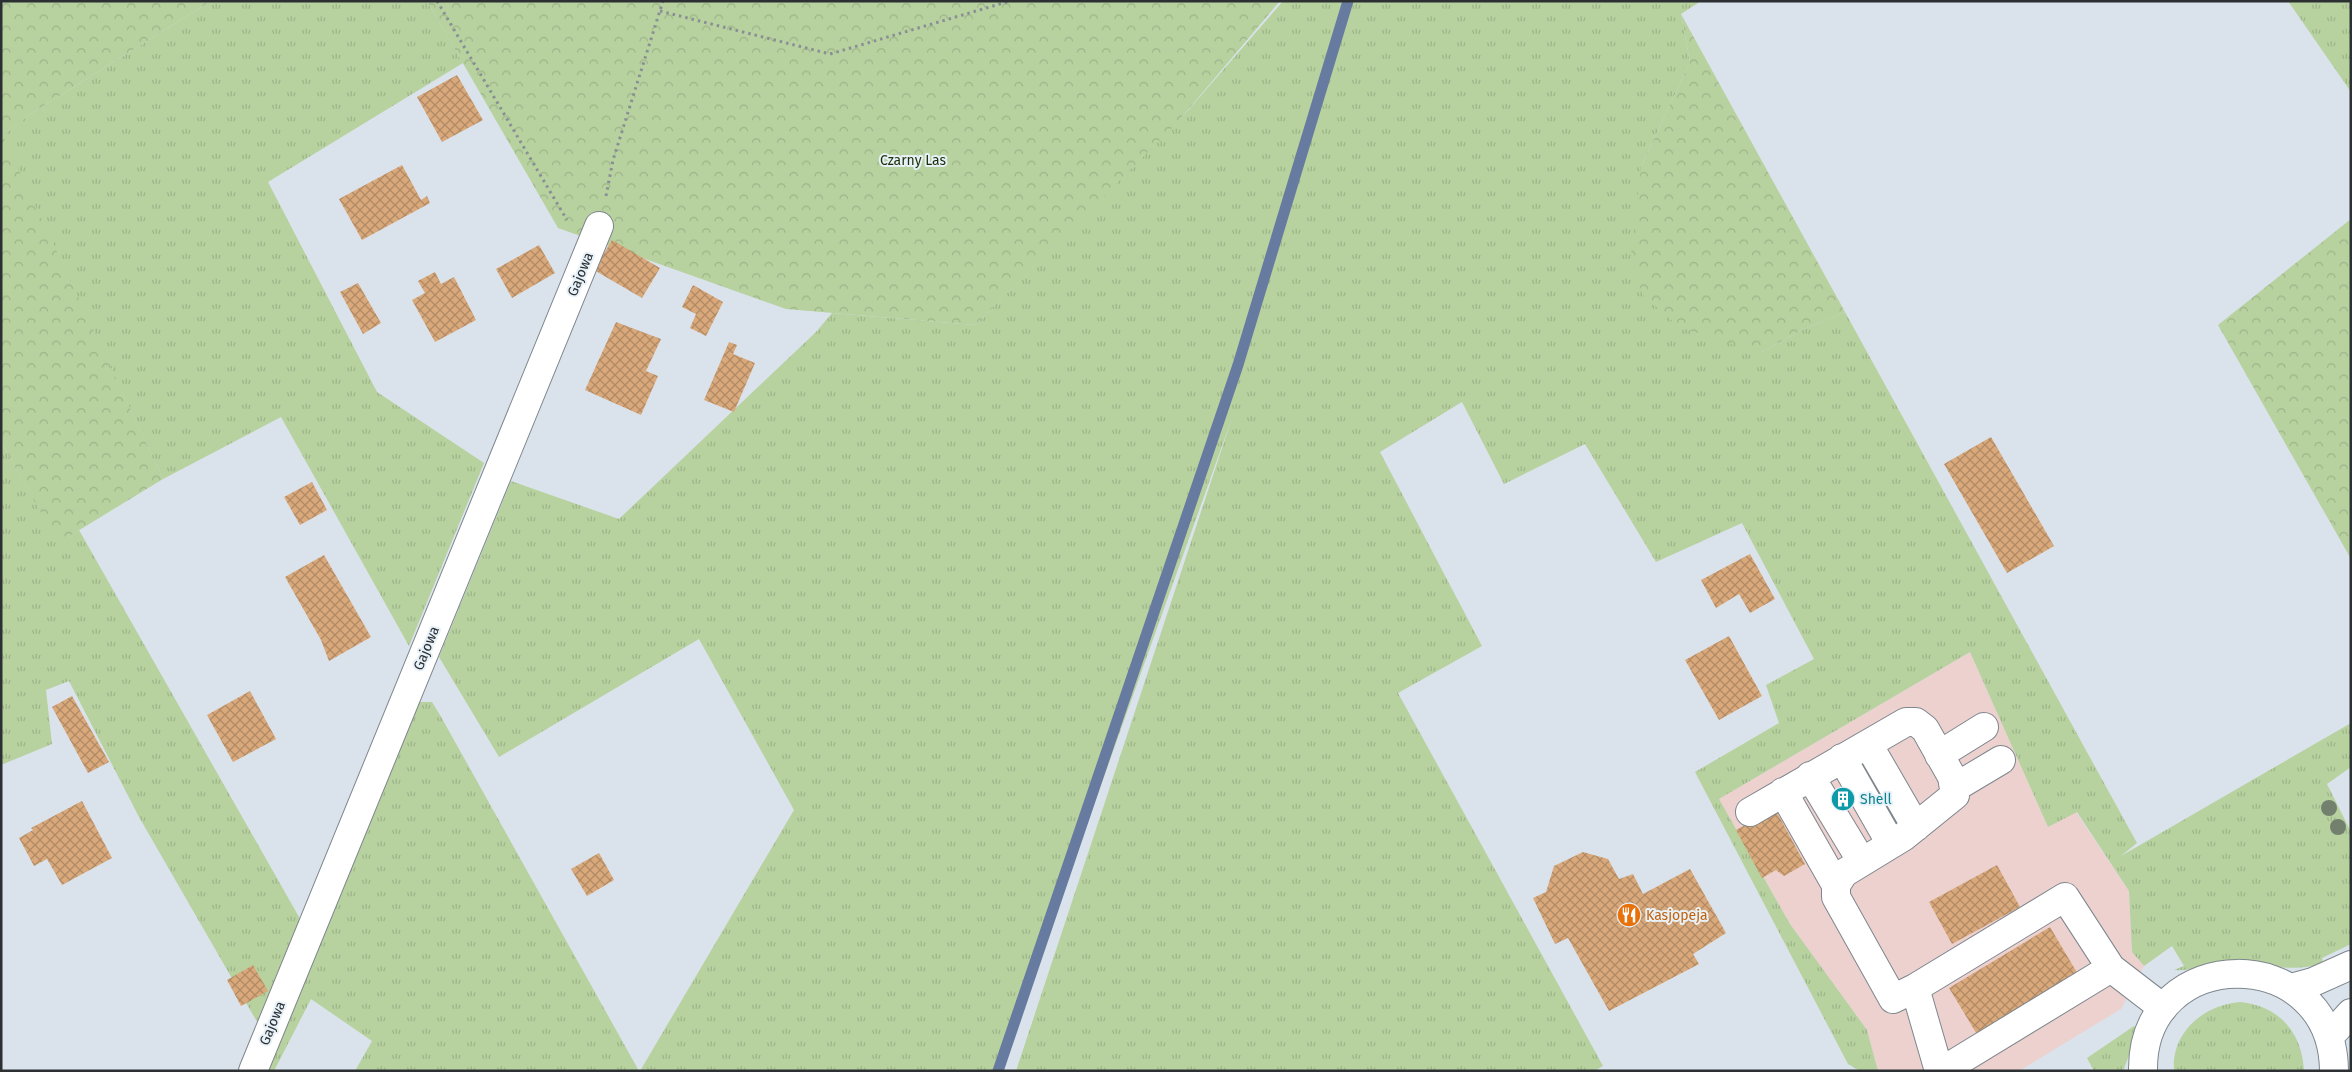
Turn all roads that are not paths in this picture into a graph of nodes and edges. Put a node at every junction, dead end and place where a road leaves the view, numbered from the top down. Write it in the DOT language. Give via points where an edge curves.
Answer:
graph roads {
  1 [pos="599,226"];
  2 [pos="1984,726"];
  3 [pos="1868,744"];
  4 [pos="1939,755"];
  5 [pos="1842,758"];
  6 [pos="2000,760"];
  7 [pos="1810,776"];
  8 [pos="1954,788"];
  9 [pos="1783,792"];
  10 [pos="1750,812"];
  11 [pos="1916,827"];
  12 [pos="1892,844"];
  13 [pos="1862,862"];
  14 [pos="1836,885"];
  15 [pos="2351,965"];
  16 [pos="2111,968"];
  17 [pos="1915,988"];
  18 [pos="2290,988"];
  19 [pos="2163,1008"];
  20 [pos="2351,1013"];
  21 [pos="2329,1037"];
  22 [pos="253,1071"];
  23 [pos="1940,1071"];
  24 [pos="2143,1071"];
  25 [pos="2334,1071"];
  1 -- 22 [label="street, Gajowa"];
  2 -- 4 [label="street"];
  3 -- 4 [label="street" via="1906,722 1916,722 1925,730"];
  3 -- 5 [label="street"];
  3 -- 11 [label="street"];
  4 -- 8 [label="street" via="1952,777"];
  5 -- 7 [label="street"];
  5 -- 12 [label="street"];
  6 -- 8 [label="street"];
  7 -- 9 [label="street"];
  7 -- 13 [label="street"];
  8 -- 11 [label="street" via="1955,795"];
  9 -- 10 [label="street"];
  9 -- 14 [label="street"];
  11 -- 12 [label="street"];
  12 -- 13 [label="street"];
  13 -- 14 [label="street" via="1844,873"];
  14 -- 17 [label="street" via="1836,897 1893,999"];
  15 -- 18 [label="street" via="2313,982"];
  16 -- 17 [label="street" via="2065,897"];
  16 -- 19 [label="street"];
  16 -- 23 [label="street"];
  17 -- 23 [label="street"];
  18 -- 19 [label="street" via="2258,974 2223,973 2190,986"];
  18 -- 21 [label="street" via="2314,1009"];
  19 -- 24 [label="street" via="2147,1040"];
  20 -- 21 [label="street"];
  21 -- 25 [label="street"];
}
